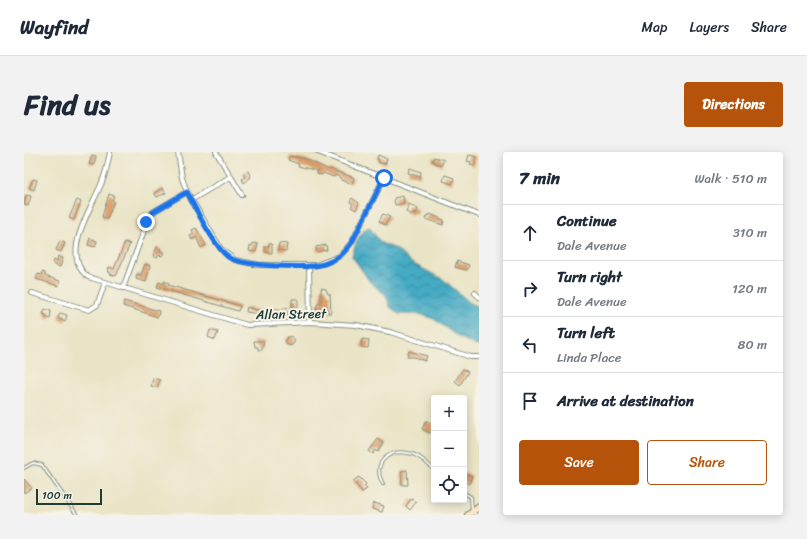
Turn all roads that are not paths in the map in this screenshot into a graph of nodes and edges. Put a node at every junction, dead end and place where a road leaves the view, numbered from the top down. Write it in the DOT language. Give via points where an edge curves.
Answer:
graph roads {
  1 [pos="110,152"];
  2 [pos="178,152"];
  3 [pos="216,152"];
  4 [pos="318,152"];
  5 [pos="230,177"];
  6 [pos="384,178"];
  7 [pos="187,192"];
  8 [pos="242,195"];
  9 [pos="192,200"];
  10 [pos="479,215"];
  11 [pos="309,266"];
  12 [pos="105,283"];
  13 [pos="123,288"];
  14 [pos="32,293"];
  15 [pos="475,293"];
  16 [pos="479,297"];
  17 [pos="310,322"];
  18 [pos="479,357"];
  19 [pos="431,467"];
  20 [pos="24,468"];
  21 [pos="383,484"];
  22 [pos="467,494"];
  23 [pos="479,507"];
  24 [pos="472,514"];
  25 [pos="77,515"];
  1 -- 12 [label="street, Allan Street" via="103,180 80,234 75,256 84,274"];
  2 -- 7 [label="street"];
  3 -- 5 [label="street"];
  4 -- 6 [label="street"];
  5 -- 8 [label="street"];
  5 -- 9 [label="street"];
  6 -- 10 [label="street"];
  6 -- 11 [label="street" via="346,251 324,264"];
  7 -- 9 [label="street"];
  7 -- 13 [label="street" via="149,217"];
  9 -- 11 [label="street" via="229,258 260,265"];
  11 -- 17 [label="street"];
  12 -- 13 [label="street, Allan Street"];
  12 -- 14 [label="street" via="97,305 89,310"];
  13 -- 17 [label="street, Allan Street" via="247,325"];
  15 -- 16 [label="street"];
  17 -- 18 [label="street, Allan Street" via="345,324 390,332"];
  19 -- 21 [label="lane" via="410,453 396,452 379,465 378,476"];
  20 -- 25 [label="lane" via="33,463 42,465"];
  22 -- 24 [label="lane" via="471,497"];
  23 -- 24 [label="street"];
}
